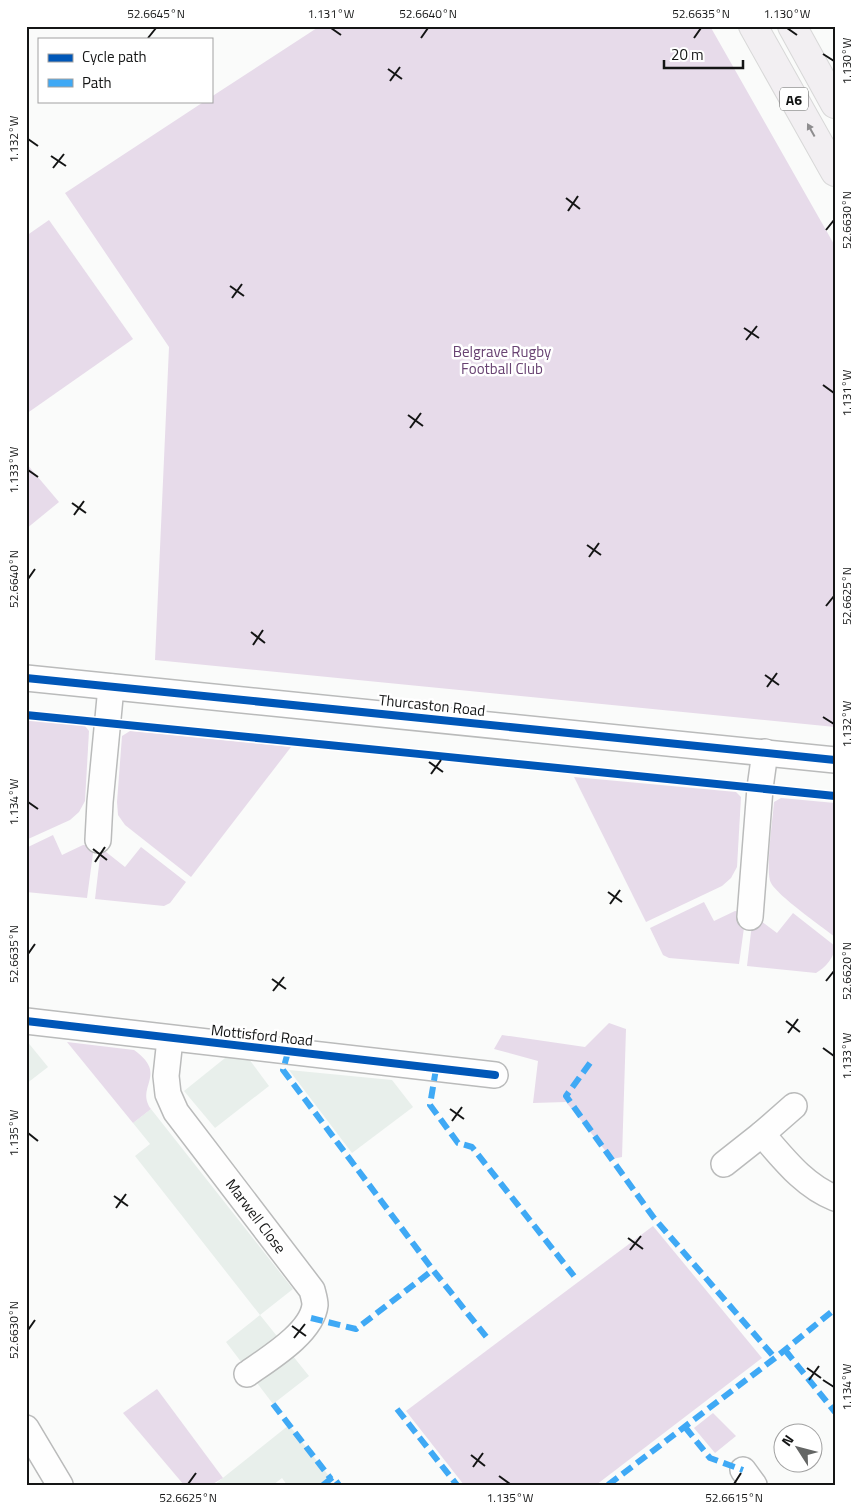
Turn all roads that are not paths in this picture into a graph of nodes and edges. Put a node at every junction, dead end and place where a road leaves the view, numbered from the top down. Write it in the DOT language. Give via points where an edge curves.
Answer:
graph roads {
  1 [pos="753,26"];
  2 [pos="792,26"];
  3 [pos="835,104"];
  4 [pos="835,172"];
  5 [pos="26,678"];
  6 [pos="111,687"];
  7 [pos="765,752"];
  8 [pos="835,760"];
  9 [pos="98,840"];
  10 [pos="750,917"];
  11 [pos="26,1021"];
  12 [pos="170,1039"];
  13 [pos="495,1075"];
  14 [pos="794,1106"];
  15 [pos="762,1134"];
  16 [pos="724,1164"];
  17 [pos="835,1198"];
  18 [pos="247,1374"];
  19 [pos="26,1428"];
  20 [pos="60,1485"];
  4 -- 1 [label="main road, A6, one-way"];
  2 -- 3 [label="main road, A6"];
  5 -- 6 [label="street, Thurcaston Road"];
  6 -- 7 [label="street, Thurcaston Road"];
  6 -- 9 [label="street"];
  7 -- 8 [label="street, Thurcaston Road"];
  7 -- 10 [label="street"];
  11 -- 12 [label="street, Mottisford Road"];
  12 -- 13 [label="street, Mottisford Road"];
  12 -- 18 [label="street, Marwell Close" via="166,1076 168,1094 176,1112 312,1290 315,1305 302,1332"];
  14 -- 15 [label="street"];
  15 -- 16 [label="street"];
  15 -- 17 [label="street" via="806,1182"];
  19 -- 20 [label="street"];
}
